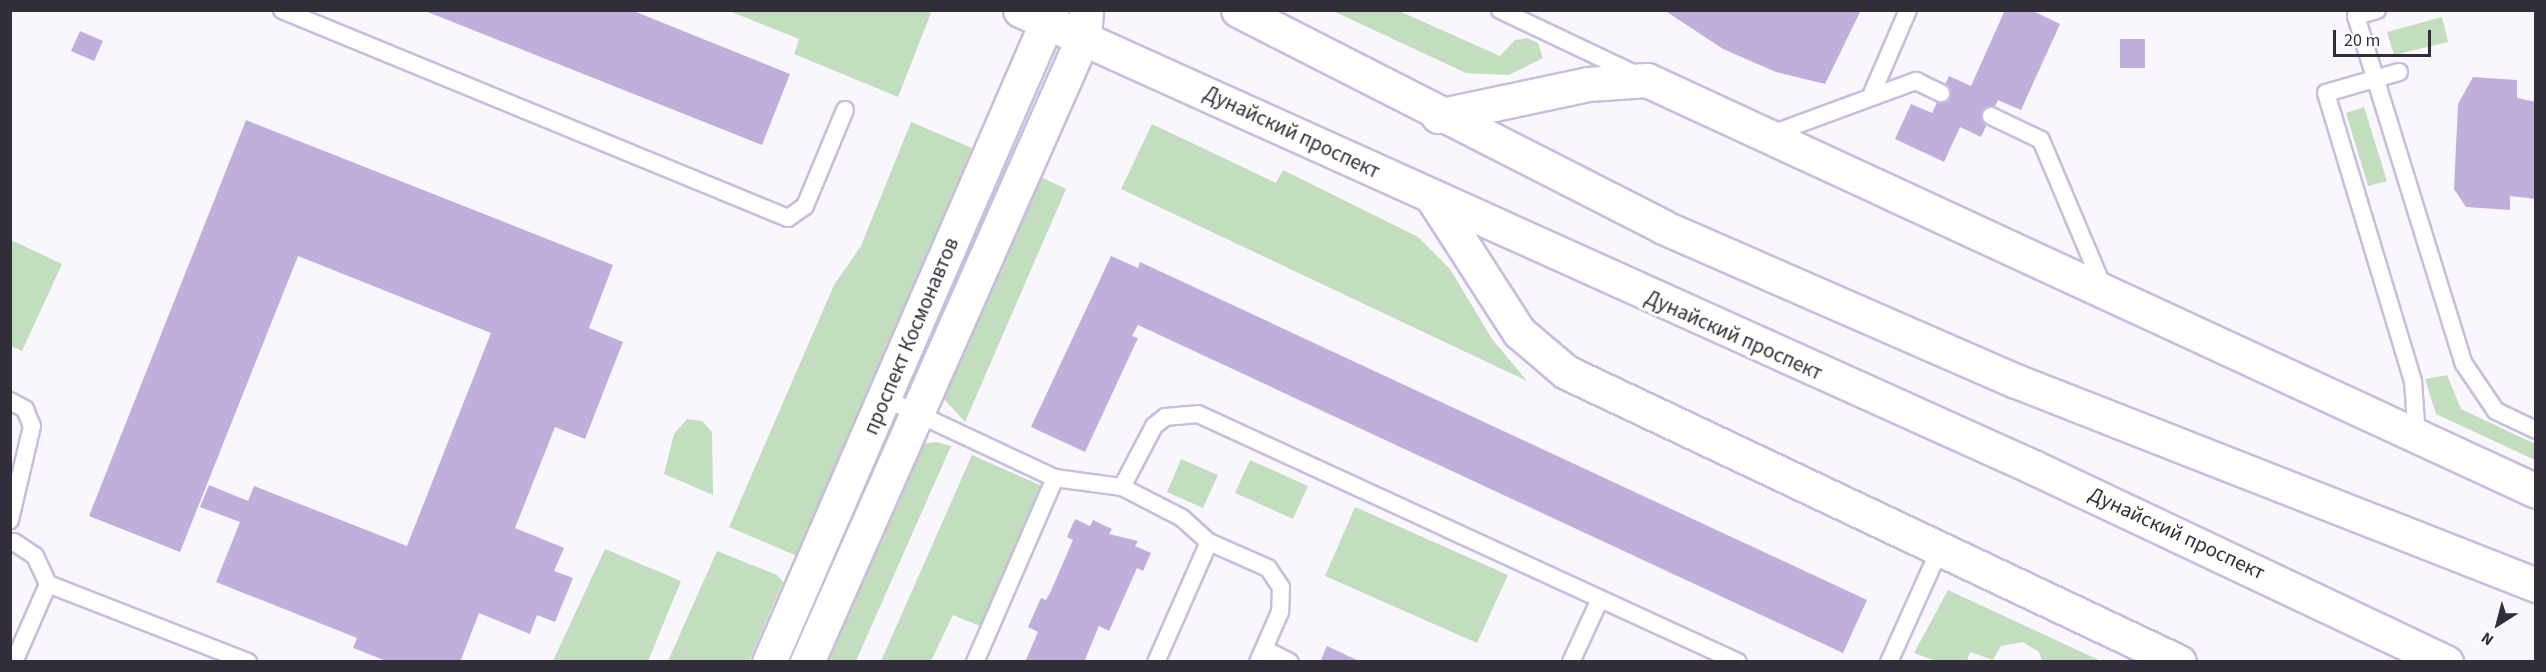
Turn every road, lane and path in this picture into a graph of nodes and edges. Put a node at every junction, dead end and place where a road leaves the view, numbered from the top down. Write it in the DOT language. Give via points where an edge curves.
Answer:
graph roads {
  1 [pos="282,10"];
  2 [pos="1238,10"];
  3 [pos="1500,10"];
  4 [pos="1908,10"];
  5 [pos="2377,10"];
  6 [pos="1039,14"];
  7 [pos="1085,23"];
  8 [pos="2399,72"];
  9 [pos="2374,79"];
  10 [pos="1647,80"];
  11 [pos="1941,93"];
  12 [pos="1871,96"];
  13 [pos="845,110"];
  14 [pos="1438,116"];
  15 [pos="1991,116"];
  16 [pos="1769,135"];
  17 [pos="1432,197"];
  18 [pos="2104,291"];
  19 [pos="884,398"];
  20 [pos="10,401"];
  21 [pos="917,413"];
  22 [pos="2535,430"];
  23 [pos="2417,437"];
  24 [pos="1055,478"];
  25 [pos="1122,488"];
  26 [pos="2535,491"];
  27 [pos="10,520"];
  28 [pos="12,540"];
  29 [pos="1209,542"];
  30 [pos="1939,551"];
  31 [pos="48,584"];
  32 [pos="2535,585"];
  33 [pos="1600,599"];
  34 [pos="1261,655"];
  35 [pos="2147,655"];
  36 [pos="14,662"];
  37 [pos="248,662"];
  38 [pos="769,662"];
  39 [pos="807,662"];
  40 [pos="975,662"];
  41 [pos="1156,662"];
  42 [pos="1290,662"];
  43 [pos="1571,662"];
  44 [pos="1738,662"];
  45 [pos="1889,662"];
  46 [pos="2179,662"];
  47 [pos="2446,662"];
  1 -- 13 [label="lane" via="788,218 805,206"];
  2 -- 14 [label="main road"];
  3 -- 10 [label="lane"];
  4 -- 12 [label="lane"];
  5 -- 9 [label="lane" via="2356,16"];
  6 -- 7 [label="main road, Дунайский проспект"];
  6 -- 19 [label="main road, проспект Космонавтов"];
  7 -- 17 [label="main road, Дунайский проспект"];
  7 -- 21 [label="main road, проспект Космонавтов"];
  8 -- 9 [label="lane"];
  9 -- 22 [label="lane" via="2464,364 2496,411"];
  9 -- 23 [label="lane" via="2326,93 2413,382"];
  10 -- 14 [label="main road" via="1588,84"];
  10 -- 16 [label="main road"];
  11 -- 12 [label="lane" via="1916,81"];
  12 -- 16 [label="lane"];
  14 -- 32 [label="main road" via="1663,227 2016,381"];
  15 -- 18 [label="lane" via="2041,140"];
  16 -- 18 [label="main road"];
  17 -- 30 [label="main road" via="1519,332 1566,372"];
  17 -- 47 [label="main road, Дунайский проспект" via="2065,482"];
  18 -- 23 [label="main road"];
  19 -- 21 [label="lane"];
  19 -- 38 [label="main road, проспект Космонавтов"];
  20 -- 27 [label="lane" via="25,410 32,426"];
  21 -- 24 [label="lane"];
  21 -- 39 [label="main road, проспект Космонавтов"];
  23 -- 26 [label="main road"];
  24 -- 25 [label="lane"];
  24 -- 40 [label="lane"];
  25 -- 29 [label="lane" via="1182,518"];
  25 -- 33 [label="lane" via="1154,426 1165,417 1198,414"];
  28 -- 31 [label="lane" via="34,556"];
  29 -- 34 [label="lane" via="1268,568 1281,587 1280,612"];
  29 -- 41 [label="lane"];
  30 -- 35 [label="main road"];
  30 -- 45 [label="lane"];
  31 -- 36 [label="lane"];
  31 -- 37 [label="lane"];
  33 -- 43 [label="lane"];
  33 -- 44 [label="lane"];
  34 -- 42 [label="lane"];
  35 -- 46 [label="main road"];
}
